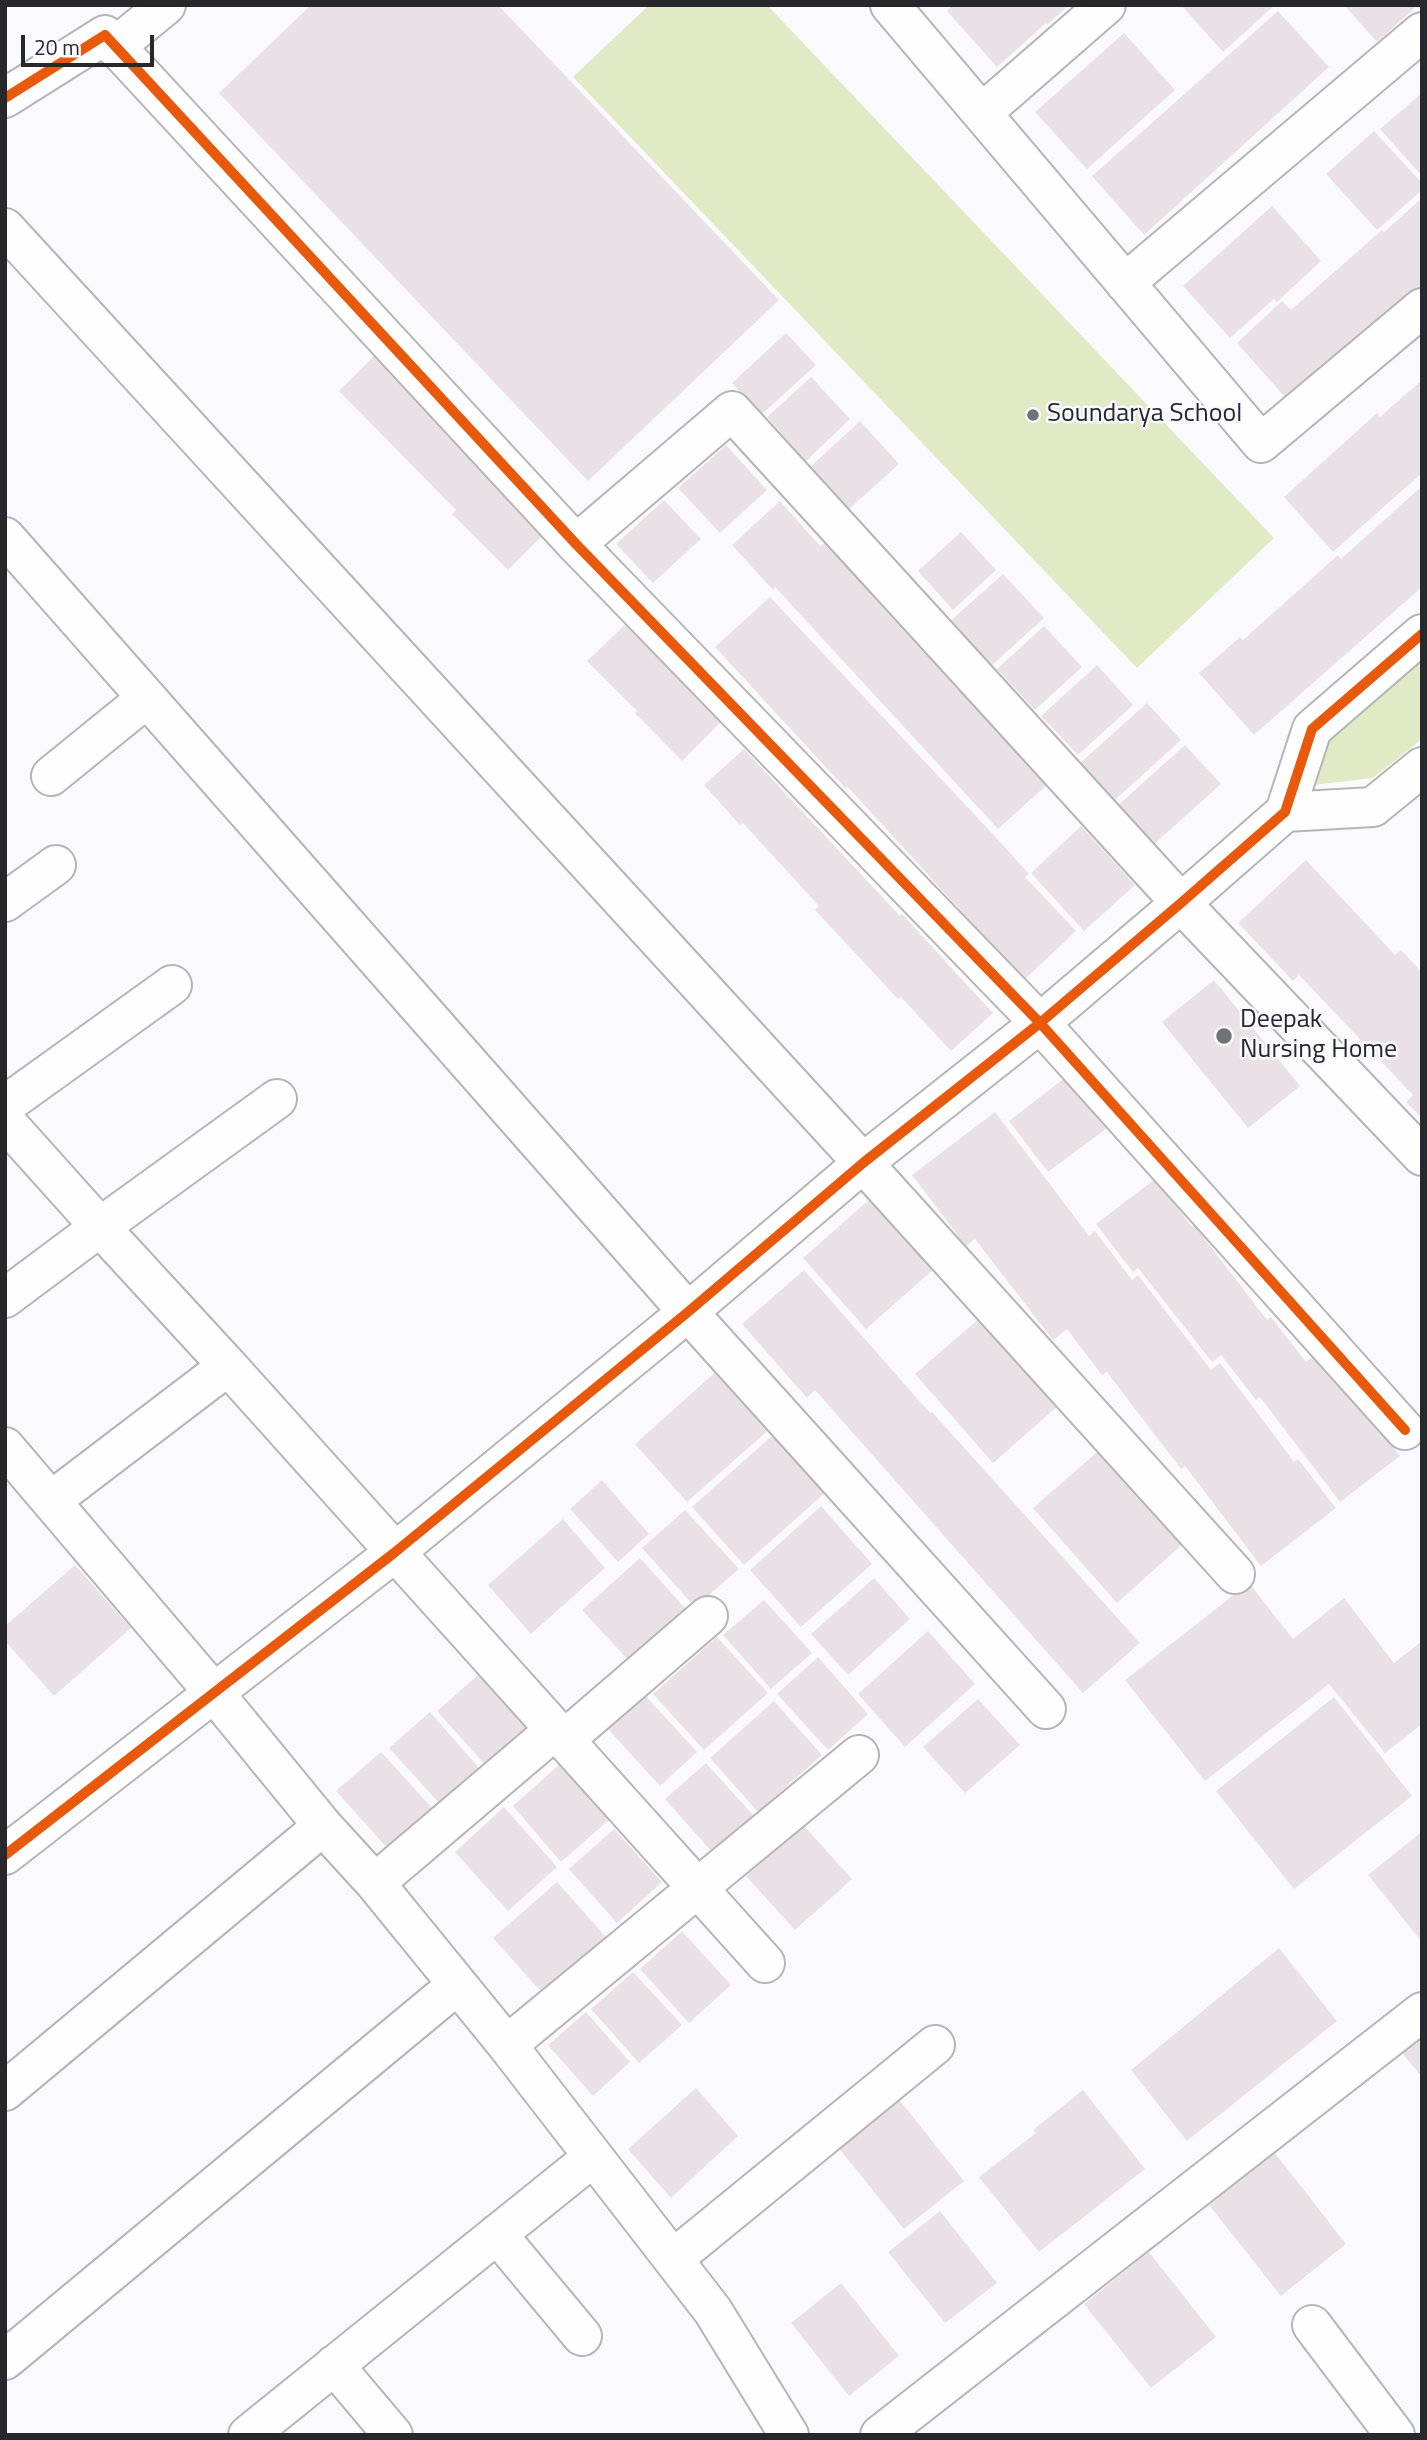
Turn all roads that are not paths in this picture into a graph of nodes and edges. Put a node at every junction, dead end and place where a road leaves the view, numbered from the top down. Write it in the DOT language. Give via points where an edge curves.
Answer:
graph roads {
  1 [pos="166,5"];
  2 [pos="890,5"];
  3 [pos="1106,5"];
  4 [pos="1422,32"];
  5 [pos="115,47"];
  6 [pos="5,98"];
  7 [pos="982,113"];
  8 [pos="5,228"];
  9 [pos="1125,283"];
  10 [pos="1422,308"];
  11 [pos="5,537"];
  12 [pos="576,544"];
  13 [pos="1422,634"];
  14 [pos="147,698"];
  15 [pos="1422,767"];
  16 [pos="51,776"];
  17 [pos="1285,813"];
  18 [pos="56,865"];
  19 [pos="5,902"];
  20 [pos="1181,902"];
  21 [pos="172,985"];
  22 [pos="1040,1023"];
  23 [pos="278,1099"];
  24 [pos="5,1105"];
  25 [pos="5,1122"];
  26 [pos="1422,1156"];
  27 [pos="863,1163"];
  28 [pos="100,1227"];
  29 [pos="5,1298"];
  30 [pos="688,1312"];
  31 [pos="228,1366"];
  32 [pos="1405,1430"];
  33 [pos="5,1447"];
  34 [pos="52,1500"];
  35 [pos="394,1552"];
  36 [pos="1235,1574"];
  37 [pos="708,1616"];
  38 [pos="215,1693"];
  39 [pos="1046,1709"];
  40 [pos="559,1735"];
  41 [pos="859,1755"];
  42 [pos="323,1826"];
  43 [pos="5,1855"];
  44 [pos="375,1883"];
  45 [pos="698,1889"];
  46 [pos="765,1963"];
  47 [pos="457,1985"];
  48 [pos="1422,2012"];
  49 [pos="507,2045"];
  50 [pos="935,2045"];
  51 [pos="5,2091"];
  52 [pos="593,2157"];
  53 [pos="497,2234"];
  54 [pos="673,2259"];
  55 [pos="1312,2325"];
  56 [pos="582,2336"];
  57 [pos="5,2360"];
  58 [pos="334,2365"];
  59 [pos="776,2429"];
  60 [pos="248,2435"];
  61 [pos="393,2435"];
  62 [pos="880,2435"];
  63 [pos="1395,2435"];
  1 -- 5 [label="street"];
  2 -- 7 [label="street"];
  3 -- 7 [label="street"];
  4 -- 9 [label="street"];
  5 -- 6 [label="street" via="105,35"];
  5 -- 12 [label="street"];
  7 -- 9 [label="street"];
  8 -- 27 [label="street"];
  9 -- 10 [label="street" via="1261,443"];
  11 -- 14 [label="street"];
  12 -- 20 [label="street" via="732,411"];
  12 -- 22 [label="street"];
  13 -- 17 [label="street" via="1312,729"];
  14 -- 16 [label="street"];
  14 -- 30 [label="street"];
  15 -- 17 [label="street" via="1373,807"];
  17 -- 20 [label="street"];
  18 -- 19 [label="street"];
  20 -- 22 [label="street"];
  20 -- 26 [label="street"];
  21 -- 24 [label="street"];
  22 -- 27 [label="street"];
  22 -- 32 [label="street"];
  23 -- 28 [label="street"];
  25 -- 28 [label="street"];
  27 -- 30 [label="street"];
  27 -- 36 [label="street"];
  28 -- 29 [label="street"];
  28 -- 31 [label="street"];
  30 -- 35 [label="street"];
  30 -- 39 [label="street"];
  31 -- 34 [label="street"];
  31 -- 35 [label="street"];
  33 -- 34 [label="street"];
  34 -- 38 [label="street"];
  35 -- 38 [label="street"];
  35 -- 40 [label="street"];
  37 -- 40 [label="street"];
  38 -- 42 [label="street"];
  38 -- 43 [label="street"];
  40 -- 44 [label="street"];
  40 -- 45 [label="street"];
  41 -- 45 [label="street"];
  42 -- 44 [label="street"];
  42 -- 51 [label="street"];
  44 -- 47 [label="street"];
  45 -- 46 [label="street"];
  45 -- 49 [label="street"];
  47 -- 49 [label="street"];
  47 -- 57 [label="street"];
  48 -- 62 [label="street"];
  49 -- 52 [label="street"];
  50 -- 54 [label="street"];
  52 -- 53 [label="street"];
  52 -- 54 [label="street"];
  53 -- 56 [label="street"];
  53 -- 58 [label="street"];
  54 -- 59 [label="street" via="713,2311"];
  55 -- 63 [label="street"];
  58 -- 60 [label="street"];
  58 -- 61 [label="street"];
}
